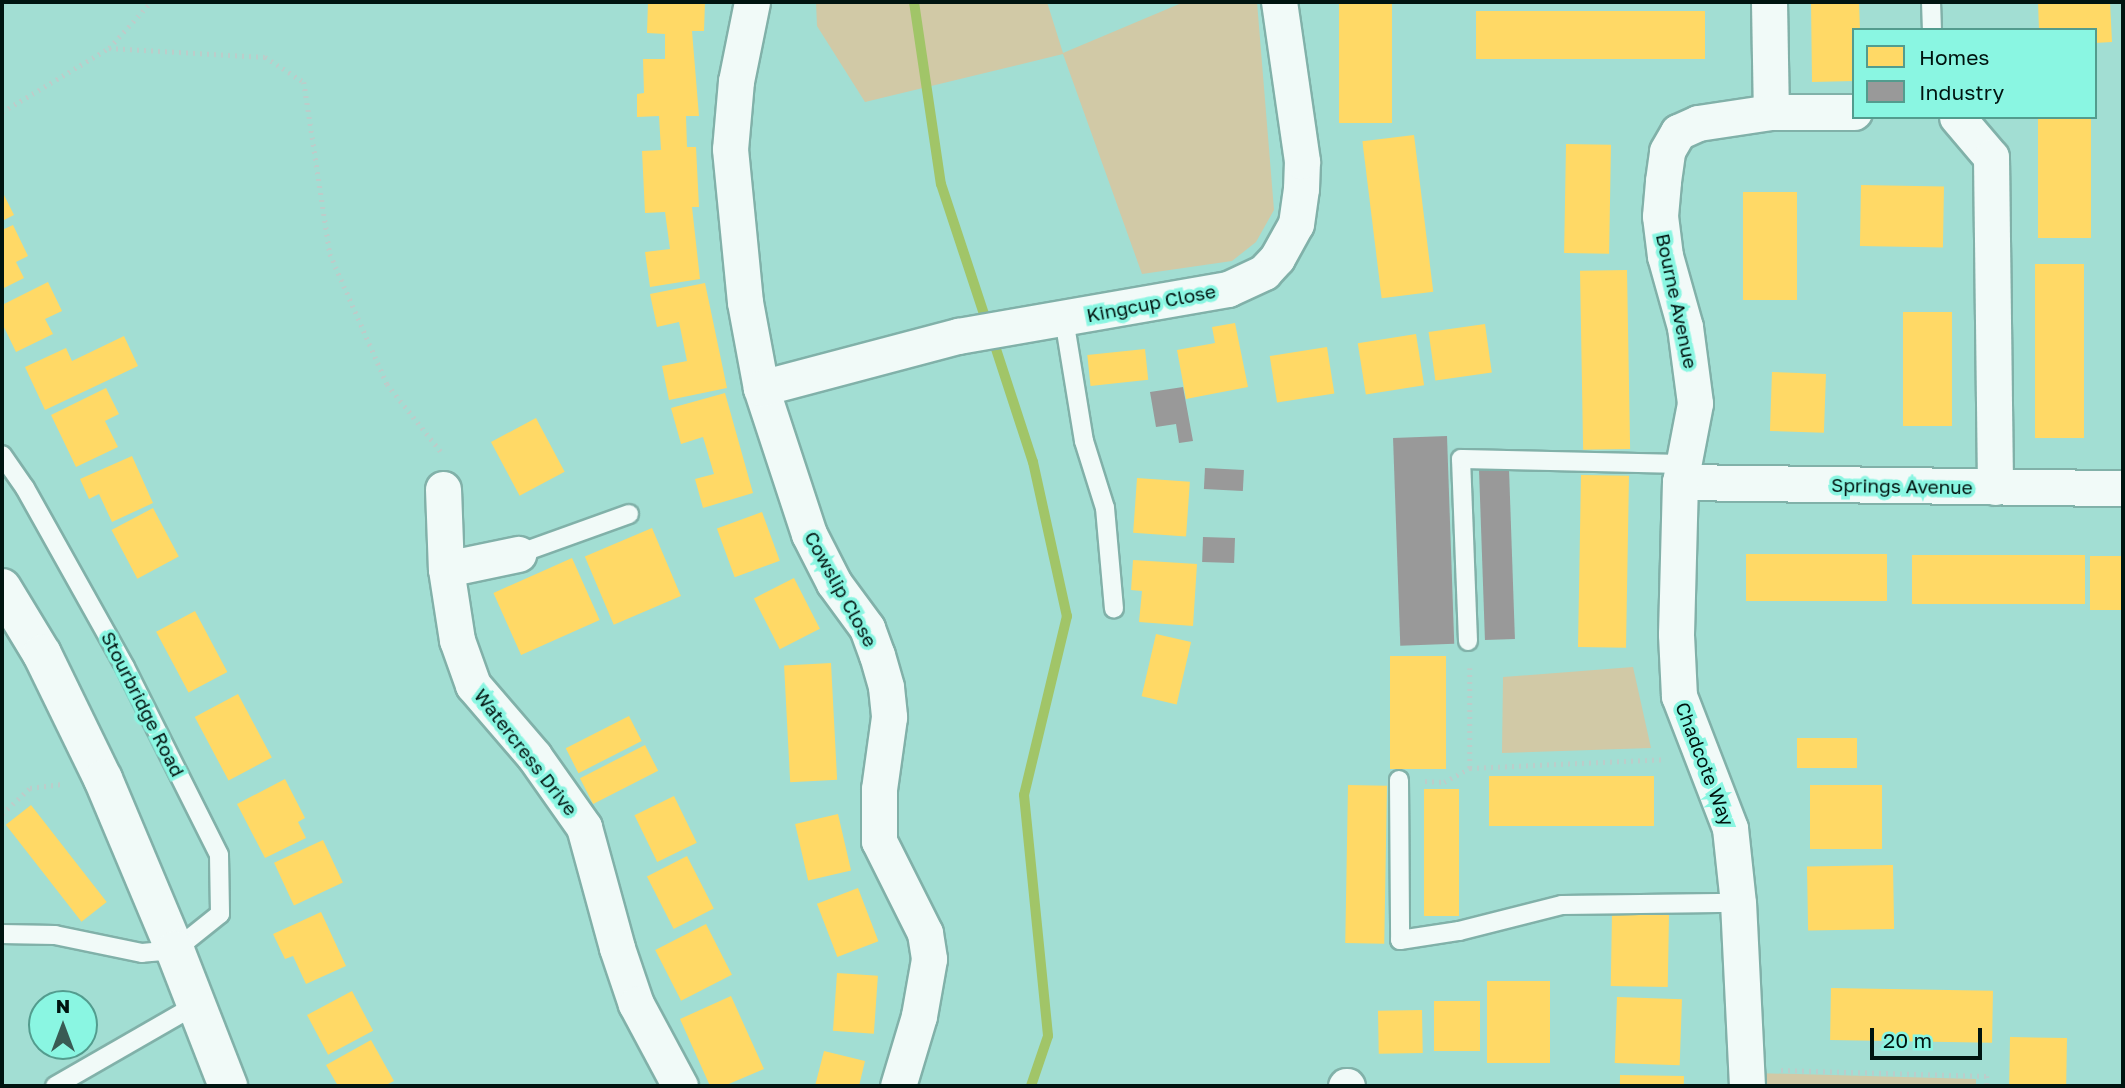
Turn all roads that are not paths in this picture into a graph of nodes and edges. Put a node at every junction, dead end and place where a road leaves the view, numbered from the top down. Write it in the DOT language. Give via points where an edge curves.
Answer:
graph roads {
  1 [pos="752,2"];
  2 [pos="1279,2"];
  3 [pos="1769,2"];
  4 [pos="1931,2"];
  5 [pos="1932,28"];
  6 [pos="1852,111"];
  7 [pos="1771,113"];
  8 [pos="1959,119"];
  9 [pos="1064,319"];
  10 [pos="761,388"];
  11 [pos="2,455"];
  12 [pos="1682,473"];
  13 [pos="1995,487"];
  14 [pos="2123,488"];
  15 [pos="443,489"];
  16 [pos="629,514"];
  17 [pos="518,554"];
  18 [pos="446,569"];
  19 [pos="2,588"];
  20 [pos="1114,609"];
  21 [pos="1468,641"];
  22 [pos="1399,780"];
  23 [pos="1738,903"];
  24 [pos="2,934"];
  25 [pos="175,950"];
  26 [pos="196,1005"];
  27 [pos="1746,1078"];
  28 [pos="55,1086"];
  29 [pos="228,1086"];
  30 [pos="680,1086"];
  31 [pos="898,1086"];
  1 -- 10 [label="street, Cowslip Close" via="736,81 730,149 745,302"];
  2 -- 9 [label="street, Kingcup Close" via="1301,180 1296,224 1277,258 1264,272 1228,289"];
  3 -- 7 [label="street"];
  4 -- 5 [label="lane"];
  6 -- 7 [label="street, Bourne Avenue"];
  7 -- 12 [label="street, Bourne Avenue" via="1698,123 1678,132 1667,151 1660,216 1665,256 1685,327 1695,403"];
  8 -- 13 [label="street" via="1991,157"];
  9 -- 10 [label="street, Kingcup Close" via="958,336"];
  9 -- 20 [label="lane" via="1084,441 1105,508"];
  10 -- 31 [label="street, Cowslip Close" via="809,534 834,583 867,628 886,687 889,717 879,789 879,841 925,933 929,960 919,1016"];
  11 -- 25 [label="lane, Stourbridge Road" via="125,667 219,855 220,914"];
  12 -- 13 [label="street, Springs Avenue"];
  12 -- 21 [label="lane" via="1461,459"];
  12 -- 23 [label="street, Chadcote Way" via="1676,634 1679,696 1730,828"];
  13 -- 14 [label="street, Springs Avenue"];
  15 -- 18 [label="street, Watercress Drive"];
  16 -- 17 [label="lane"];
  17 -- 18 [label="street"];
  18 -- 30 [label="street, Watercress Drive" via="457,640 473,685 534,756 584,827 636,1004"];
  19 -- 25 [label="main road" via="42,654 103,779"];
  22 -- 23 [label="lane" via="1400,940 1459,931 1562,905"];
  23 -- 27 [label="street, Chadcote Way"];
  24 -- 25 [label="lane" via="55,935 142,953"];
  25 -- 26 [label="main road"];
  26 -- 28 [label="lane"];
  26 -- 29 [label="main road"];
}
